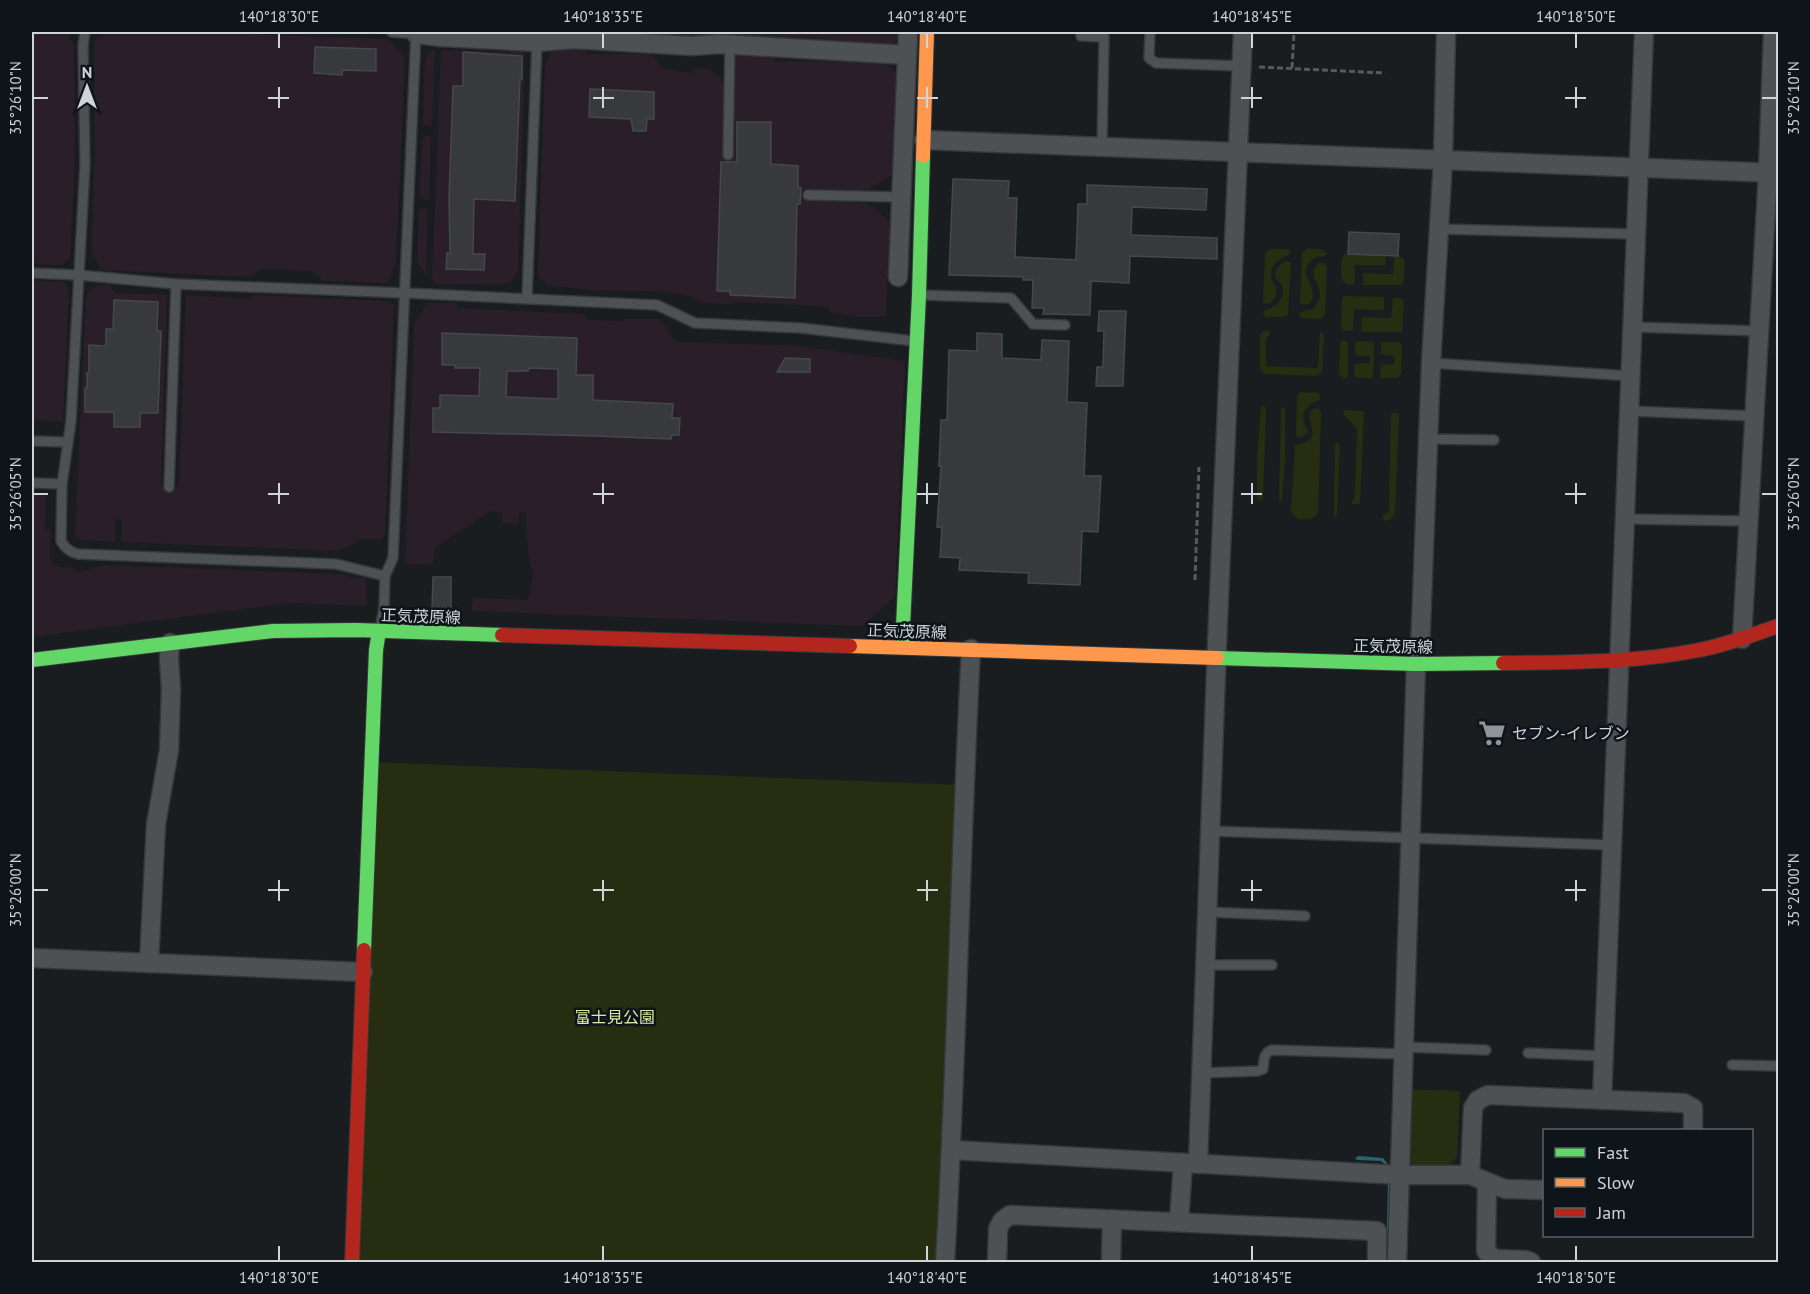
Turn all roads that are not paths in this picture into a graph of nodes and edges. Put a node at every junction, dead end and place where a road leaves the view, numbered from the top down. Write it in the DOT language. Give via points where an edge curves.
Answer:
graph roads {
  1 [pos="85,32"];
  2 [pos="392,32"];
  3 [pos="908,32"];
  4 [pos="927,32"];
  5 [pos="1081,32"];
  6 [pos="1150,32"];
  7 [pos="1243,32"];
  8 [pos="1446,32"];
  9 [pos="1644,32"];
  10 [pos="1773,32"];
  11 [pos="416,33"];
  12 [pos="537,42"];
  13 [pos="730,45"];
  14 [pos="907,55"];
  15 [pos="1242,66"];
  16 [pos="924,140"];
  17 [pos="1102,147"];
  18 [pos="1239,152"];
  19 [pos="728,155"];
  20 [pos="1443,160"];
  21 [pos="1639,167"];
  22 [pos="1773,173"];
  23 [pos="808,195"];
  24 [pos="901,197"];
  25 [pos="1439,229"];
  26 [pos="1636,234"];
  27 [pos="32,273"];
  28 [pos="78,275"];
  29 [pos="898,278"];
  30 [pos="176,284"];
  31 [pos="405,292"];
  32 [pos="919,296"];
  33 [pos="527,298"];
  34 [pos="1065,325"];
  35 [pos="1633,327"];
  36 [pos="1759,331"];
  37 [pos="916,342"];
  38 [pos="1431,363"];
  39 [pos="1631,376"];
  40 [pos="1629,411"];
  41 [pos="1754,416"];
  42 [pos="1428,439"];
  43 [pos="1494,440"];
  44 [pos="32,441"];
  45 [pos="68,442"];
  46 [pos="32,483"];
  47 [pos="62,484"];
  48 [pos="169,487"];
  49 [pos="1625,519"];
  50 [pos="1748,521"];
  51 [pos="385,576"];
  52 [pos="1779,626"];
  53 [pos="379,631"];
  54 [pos="1742,639"];
  55 [pos="170,643"];
  56 [pos="902,647"];
  57 [pos="971,650"];
  58 [pos="1217,657"];
  59 [pos="32,660"];
  60 [pos="1620,661"];
  61 [pos="1416,664"];
  62 [pos="1210,831"];
  63 [pos="1410,838"];
  64 [pos="1612,845"];
  65 [pos="1207,912"];
  66 [pos="1305,916"];
  67 [pos="32,958"];
  68 [pos="149,963"];
  69 [pos="1205,965"];
  70 [pos="1272,965"];
  71 [pos="363,972"];
  72 [pos="1486,1050"];
  73 [pos="1403,1051"];
  74 [pos="1528,1053"];
  75 [pos="1603,1056"];
  76 [pos="1732,1065"];
  77 [pos="1779,1066"];
  78 [pos="1202,1073"];
  79 [pos="1602,1100"];
  80 [pos="1693,1129"];
  81 [pos="952,1150"];
  82 [pos="1191,1163"];
  83 [pos="1400,1175"];
  84 [pos="1479,1179"];
  85 [pos="1543,1190"];
  86 [pos="1112,1220"];
  87 [pos="1179,1222"];
  88 [pos="352,1263"];
  89 [pos="945,1263"];
  90 [pos="997,1263"];
  91 [pos="1111,1263"];
  92 [pos="1377,1263"];
  93 [pos="1397,1263"];
  94 [pos="1531,1263"];
  1 -- 28 [label="lane" via="85,164"];
  2 -- 11 [label="lane"];
  3 -- 14 [label="street"];
  4 -- 16 [label="main road"];
  5 -- 17 [label="lane" via="1081,36 1104,37"];
  6 -- 15 [label="lane" via="1149,58 1156,63"];
  7 -- 15 [label="street"];
  8 -- 20 [label="street"];
  9 -- 21 [label="street"];
  10 -- 22 [label="street"];
  11 -- 12 [label="street"];
  11 -- 31 [label="lane"];
  12 -- 13 [label="street" via="573,39"];
  12 -- 33 [label="lane"];
  13 -- 14 [label="street"];
  13 -- 19 [label="lane"];
  14 -- 24 [label="street"];
  15 -- 18 [label="street"];
  16 -- 17 [label="street"];
  16 -- 32 [label="main road"];
  17 -- 18 [label="street"];
  18 -- 20 [label="street"];
  18 -- 58 [label="street"];
  20 -- 21 [label="street"];
  20 -- 25 [label="street"];
  21 -- 22 [label="street"];
  21 -- 26 [label="street"];
  22 -- 36 [label="street"];
  23 -- 24 [label="lane"];
  24 -- 29 [label="street"];
  25 -- 26 [label="lane"];
  25 -- 38 [label="street"];
  26 -- 35 [label="street"];
  27 -- 28 [label="lane"];
  28 -- 30 [label="lane"];
  28 -- 45 [label="lane"];
  30 -- 31 [label="lane"];
  30 -- 48 [label="lane"];
  31 -- 33 [label="lane"];
  31 -- 51 [label="lane" via="393,558"];
  32 -- 34 [label="lane" via="1011,298 1033,324"];
  32 -- 37 [label="main road"];
  33 -- 37 [label="lane" via="657,304 695,323 801,328"];
  35 -- 36 [label="lane"];
  35 -- 39 [label="street"];
  36 -- 41 [label="street"];
  37 -- 56 [label="main road"];
  38 -- 39 [label="lane"];
  38 -- 42 [label="street"];
  39 -- 40 [label="street"];
  40 -- 41 [label="lane"];
  40 -- 49 [label="street"];
  41 -- 50 [label="street"];
  42 -- 43 [label="lane"];
  42 -- 61 [label="street" via="1420,652"];
  44 -- 45 [label="lane"];
  45 -- 47 [label="lane"];
  46 -- 47 [label="lane"];
  47 -- 51 [label="lane" via="61,541 70,552 336,564"];
  49 -- 50 [label="lane"];
  49 -- 60 [label="street"];
  50 -- 54 [label="street"];
  51 -- 53 [label="lane"];
  52 -- 54 [label="main road, 正気茂原線"];
  53 -- 55 [label="main road, 正気茂原線" via="273,631"];
  53 -- 56 [label="main road, 正気茂原線"];
  53 -- 71 [label="main road"];
  54 -- 60 [label="main road, 正気茂原線" via="1701,650"];
  55 -- 59 [label="main road, 正気茂原線"];
  55 -- 68 [label="street" via="169,750 156,824"];
  56 -- 57 [label="main road, 正気茂原線"];
  57 -- 58 [label="main road, 正気茂原線"];
  57 -- 81 [label="street"];
  58 -- 61 [label="main road, 正気茂原線"];
  58 -- 62 [label="street"];
  60 -- 61 [label="main road, 正気茂原線"];
  60 -- 64 [label="street"];
  61 -- 63 [label="street"];
  62 -- 63 [label="lane"];
  62 -- 65 [label="street"];
  63 -- 64 [label="lane"];
  63 -- 73 [label="street"];
  64 -- 75 [label="street"];
  65 -- 66 [label="lane"];
  65 -- 69 [label="street"];
  67 -- 68 [label="street"];
  68 -- 71 [label="street"];
  69 -- 70 [label="lane"];
  69 -- 78 [label="street"];
  71 -- 88 [label="main road"];
  72 -- 73 [label="lane"];
  73 -- 78 [label="lane" via="1272,1050 1267,1052 1263,1069 1258,1071"];
  73 -- 83 [label="street"];
  74 -- 75 [label="lane"];
  75 -- 79 [label="street"];
  76 -- 77 [label="lane"];
  78 -- 82 [label="street"];
  79 -- 80 [label="street" via="1684,1103 1693,1108"];
  79 -- 84 [label="street" via="1488,1095 1478,1100 1473,1108"];
  81 -- 82 [label="street"];
  81 -- 89 [label="street"];
  82 -- 83 [label="street"];
  82 -- 87 [label="street"];
  83 -- 84 [label="street"];
  83 -- 93 [label="street"];
  84 -- 85 [label="street" via="1505,1189"];
  84 -- 94 [label="street" via="1486,1251 1494,1259"];
  86 -- 87 [label="street"];
  86 -- 90 [label="street" via="1010,1215 998,1229"];
  86 -- 91 [label="street"];
  87 -- 92 [label="street" via="1377,1231"];
}
